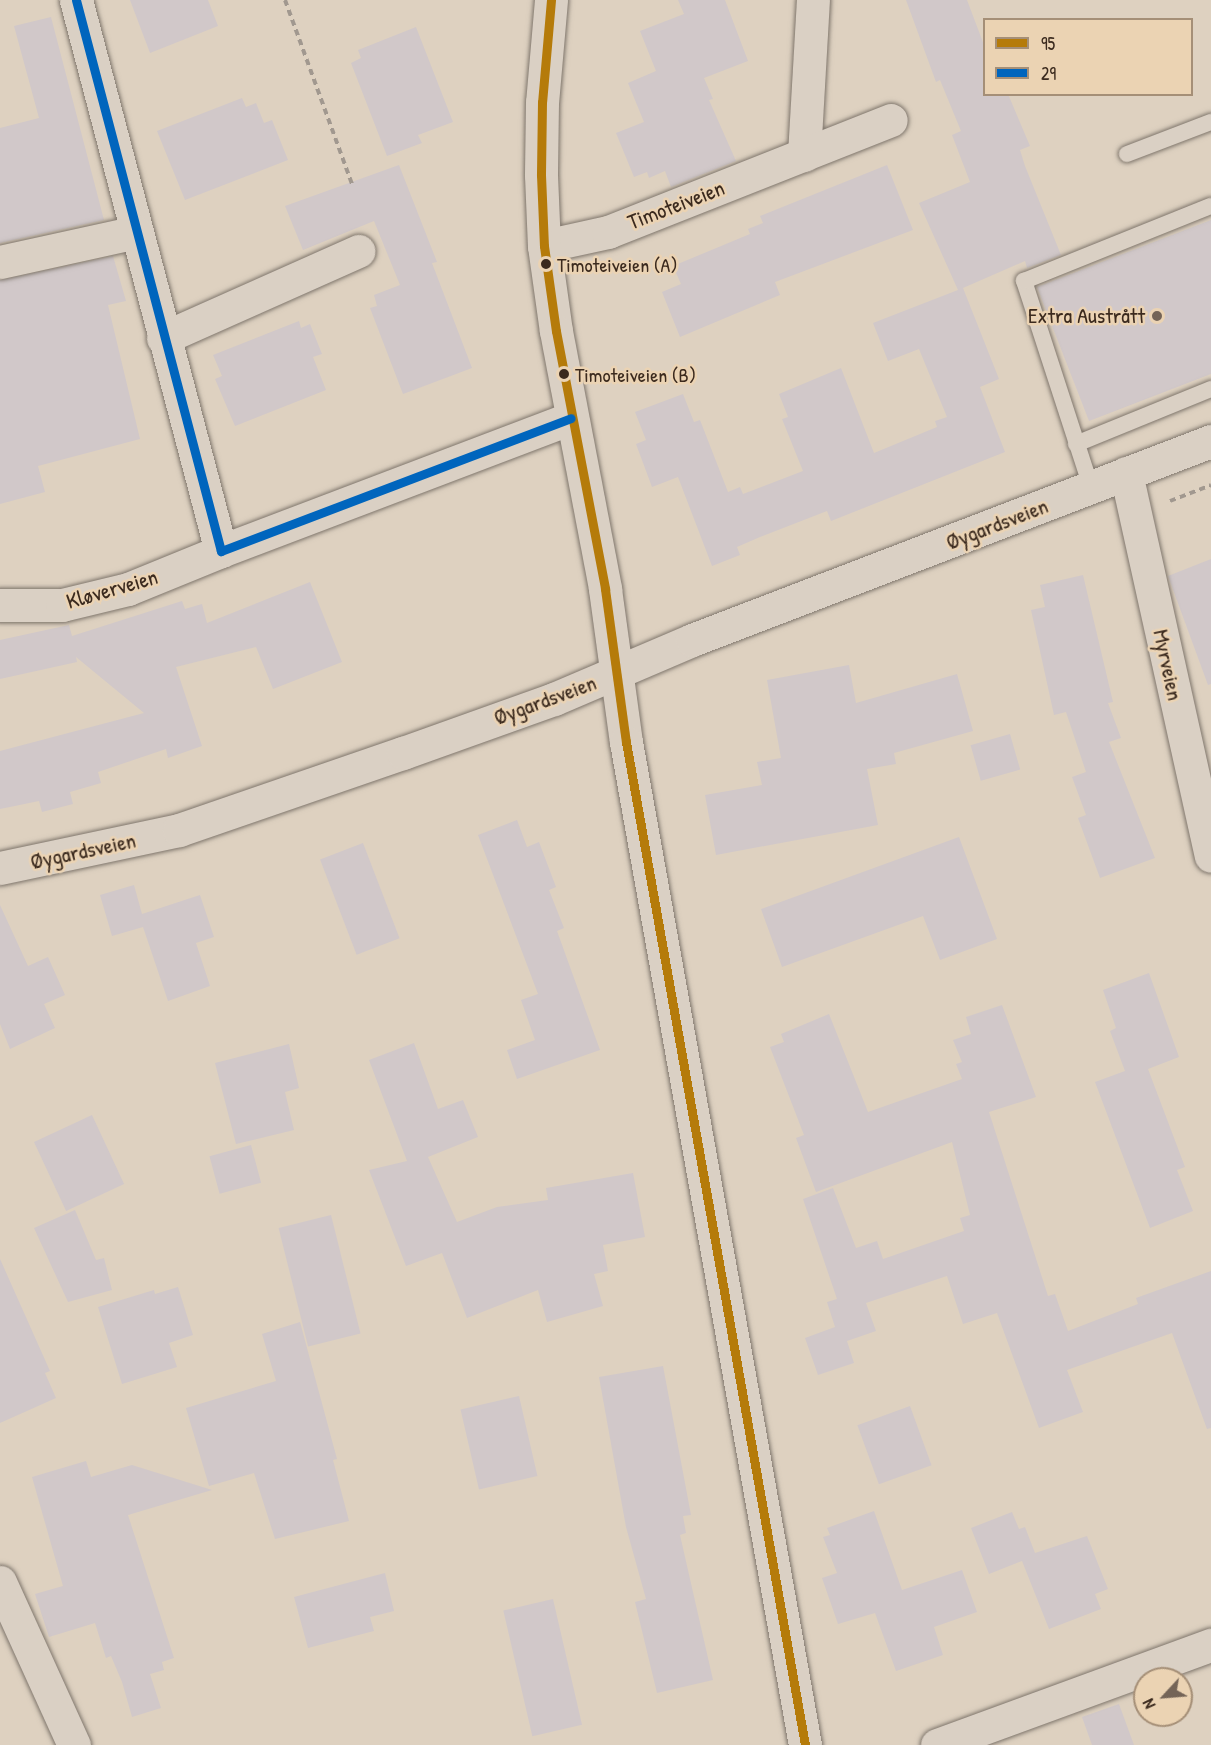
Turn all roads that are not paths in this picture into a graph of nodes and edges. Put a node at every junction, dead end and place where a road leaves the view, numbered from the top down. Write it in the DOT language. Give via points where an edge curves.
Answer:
graph roads {
  1 [pos="75,0"];
  2 [pos="551,0"];
  3 [pos="813,0"];
  4 [pos="891,120"];
  5 [pos="1211,122"];
  6 [pos="1127,154"];
  7 [pos="804,155"];
  8 [pos="1211,206"];
  9 [pos="136,232"];
  10 [pos="544,246"];
  11 [pos="358,250"];
  12 [pos="0,262"];
  13 [pos="163,338"];
  14 [pos="1211,389"];
  15 [pos="571,418"];
  16 [pos="1211,441"];
  17 [pos="1076,444"];
  18 [pos="1126,473"];
  19 [pos="1091,487"];
  20 [pos="221,551"];
  21 [pos="0,605"];
  22 [pos="616,674"];
  23 [pos="1211,856"];
  24 [pos="0,868"];
  25 [pos="0,1581"];
  26 [pos="1211,1645"];
  27 [pos="74,1745"];
  28 [pos="805,1745"];
  29 [pos="937,1745"];
  1 -- 9 [label="street"];
  2 -- 10 [label="street" via="542,102"];
  3 -- 7 [label="street"];
  4 -- 7 [label="street, Timoteiveien"];
  5 -- 6 [label="lane"];
  7 -- 10 [label="street, Timoteiveien" via="608,232"];
  8 -- 17 [label="lane" via="1024,281"];
  9 -- 12 [label="street"];
  9 -- 13 [label="street"];
  10 -- 15 [label="street"];
  11 -- 13 [label="street"];
  13 -- 20 [label="street"];
  14 -- 17 [label="lane"];
  15 -- 20 [label="street, Kløverveien"];
  15 -- 22 [label="street" via="605,590"];
  16 -- 18 [label="street, Øygardsveien"];
  17 -- 19 [label="lane"];
  18 -- 19 [label="street, Øygardsveien"];
  18 -- 23 [label="street, Myrveien"];
  19 -- 22 [label="street, Øygardsveien" via="692,640"];
  20 -- 21 [label="street, Kløverveien" via="128,589 62,605"];
  22 -- 24 [label="street, Øygardsveien" via="179,830"];
  22 -- 28 [label="street"];
  25 -- 27 [label="street"];
  26 -- 29 [label="street"];
}
